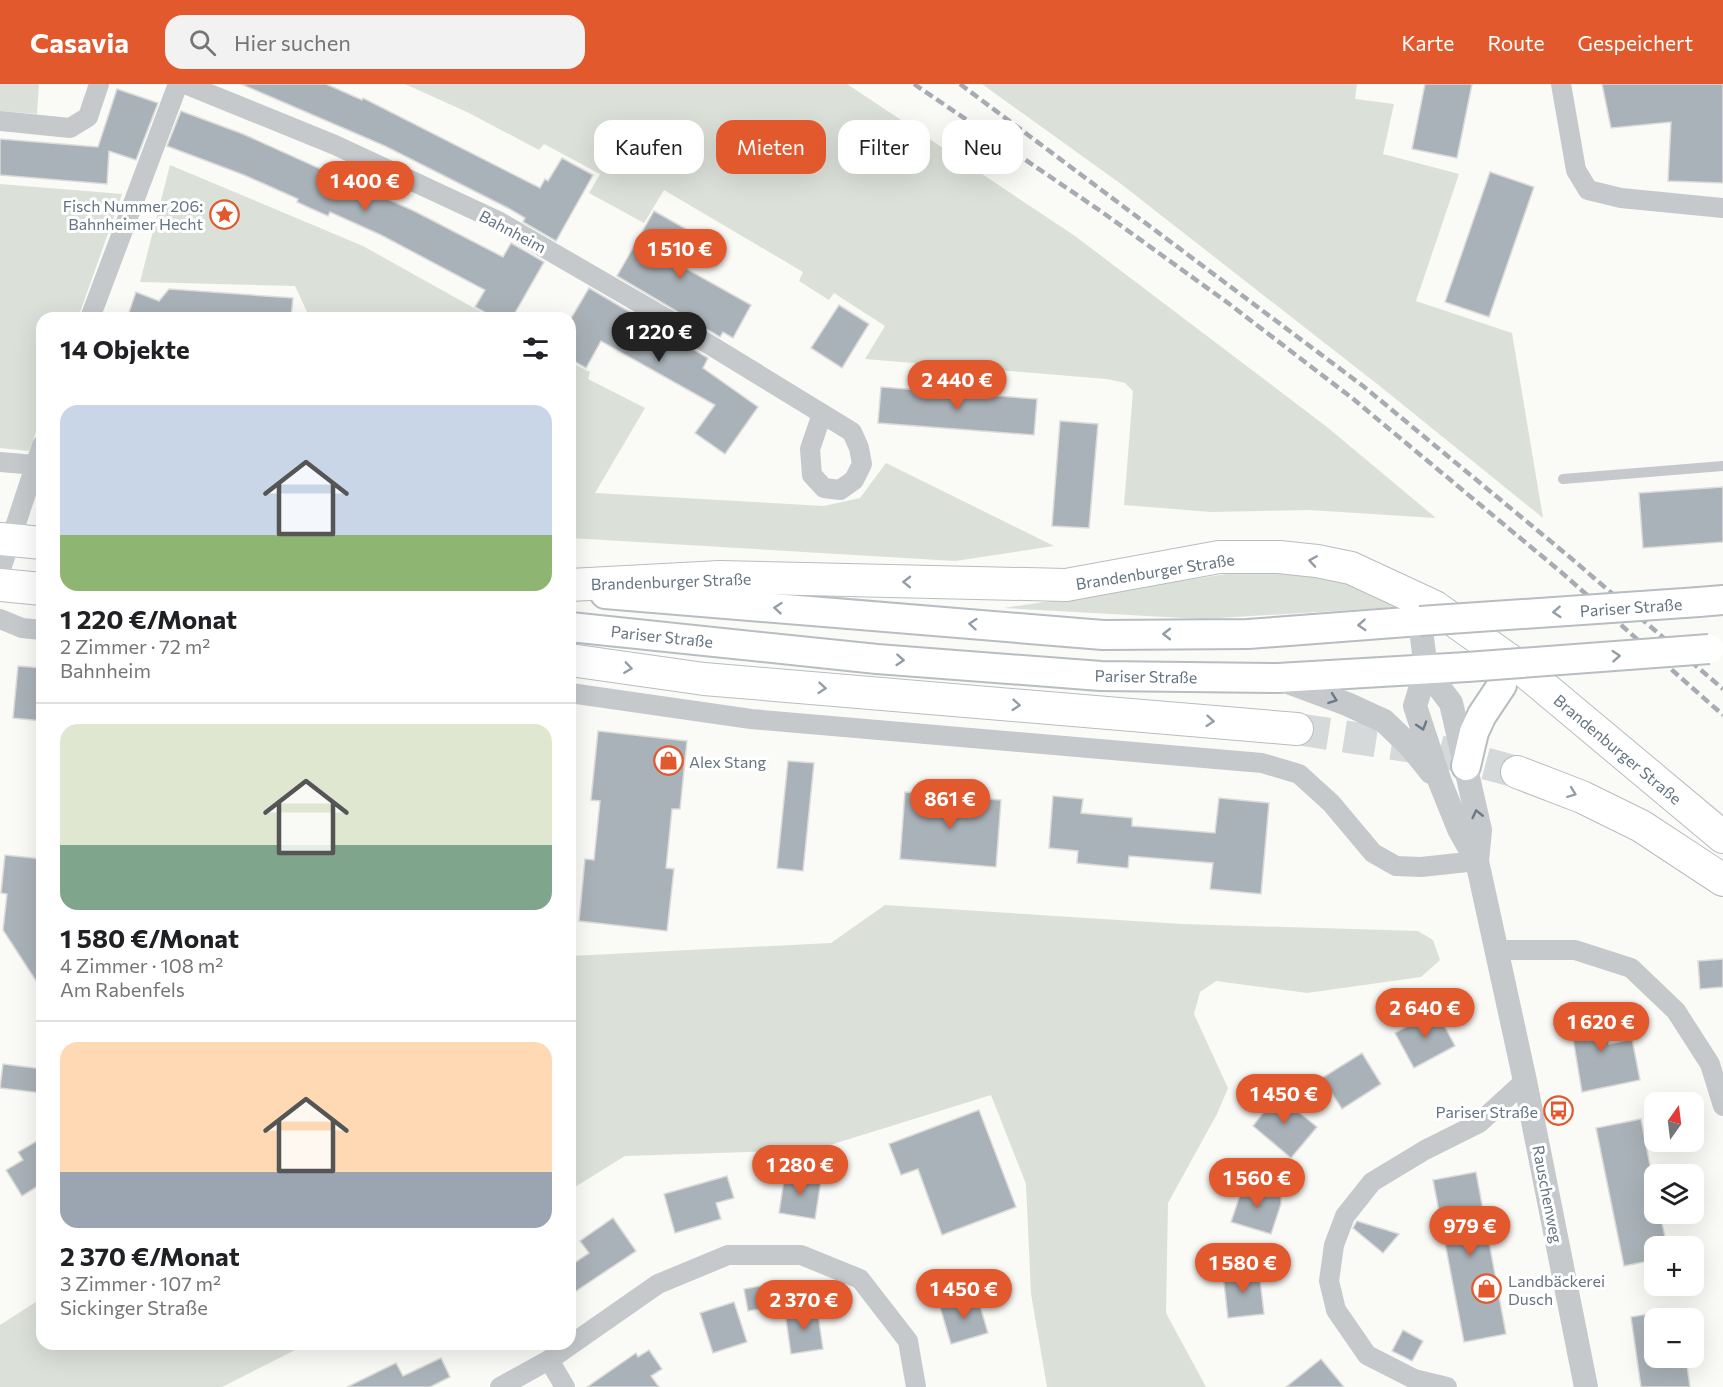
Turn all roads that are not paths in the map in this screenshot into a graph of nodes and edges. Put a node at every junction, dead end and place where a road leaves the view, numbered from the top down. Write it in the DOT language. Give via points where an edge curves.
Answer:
graph roads {
  1 [pos="99,84"];
  2 [pos="177,84"];
  3 [pos="184,84"];
  4 [pos="1561,84"];
  5 [pos="0,121"];
  6 [pos="1723,208"];
  7 [pos="92,312"];
  8 [pos="822,414"];
  9 [pos="0,462"];
  10 [pos="36,462"];
  11 [pos="35,465"];
  12 [pos="1723,466"];
  13 [pos="1563,478"];
  14 [pos="5,540"];
  15 [pos="36,543"];
  16 [pos="0,572"];
  17 [pos="0,585"];
  18 [pos="576,585"];
  19 [pos="36,588"];
  20 [pos="576,591"];
  21 [pos="1711,601"];
  22 [pos="0,620"];
  23 [pos="1420,621"];
  24 [pos="576,628"];
  25 [pos="36,629"];
  26 [pos="1716,649"];
  27 [pos="576,661"];
  28 [pos="1536,662"];
  29 [pos="1426,670"];
  30 [pos="1278,678"];
  31 [pos="576,694"];
  32 [pos="1297,729"];
  33 [pos="1466,766"];
  34 [pos="1517,772"];
  35 [pos="1440,782"];
  36 [pos="1723,837"];
  37 [pos="1477,861"];
  38 [pos="1723,880"];
  39 [pos="1497,950"];
  40 [pos="1525,1081"];
  41 [pos="1723,1106"];
  42 [pos="576,1341"];
  43 [pos="563,1350"];
  44 [pos="549,1360"];
  45 [pos="500,1387"];
  46 [pos="566,1387"];
  47 [pos="916,1387"];
  48 [pos="1447,1387"];
  49 [pos="1586,1387"];
  1 -- 5 [label="street" via="88,117 70,129"];
  2 -- 7 [label="street"];
  3 -- 8 [label="street, Bahnheim" via="335,145 498,221"];
  4 -- 6 [label="street" via="1576,170 1588,190 1621,198"];
  9 -- 11 [label="street"];
  10 -- 11 [label="street"];
  11 -- 14 [label="street"];
  12 -- 13 [label="lane"];
  14 -- 15 [label="main road"];
  14 -- 16 [label="street"];
  17 -- 19 [label="main road"];
  36 -- 18 [label="main road, Brandenburger Straße, one-way" via="1512,662 1435,607 1351,568 1279,557 1219,557 1066,585 720,577"];
  23 -- 20 [label="main road, Pariser Straße, one-way" via="1248,634 1103,635"];
  21 -- 23 [label="main road, Pariser Straße, one-way, bridge"];
  22 -- 25 [label="street"];
  23 -- 29 [label="street"];
  24 -- 30 [label="main road, Pariser Straße, one-way" via="877,659 1101,676"];
  28 -- 26 [label="main road, Pariser Straße, one-way, bridge"];
  27 -- 32 [label="main road, one-way" via="704,679"];
  28 -- 29 [label="main road, Pariser Straße, bridge"];
  28 -- 33 [label="main road" via="1502,685 1474,732"];
  29 -- 30 [label="main road, Pariser Straße"];
  29 -- 33 [label="street, Rauschenweg" via="1451,703"];
  29 -- 35 [label="street, Rauschenweg, one-way" via="1416,706"];
  30 -- 35 [label="street, one-way" via="1383,721"];
  31 -- 37 [label="street" via="751,719 1262,763 1299,774 1331,803 1373,853 1396,866"];
  37 -- 33 [label="street, Rauschenweg, one-way" via="1480,830"];
  34 -- 38 [label="main road, one-way" via="1582,797 1641,826"];
  35 -- 37 [label="street, Rauschenweg"];
  37 -- 39 [label="street, Rauschenweg"];
  39 -- 40 [label="street, Rauschenweg"];
  39 -- 41 [label="street" via="1575,950 1631,968 1676,1011 1710,1064"];
  40 -- 48 [label="street" via="1479,1123 1372,1182 1345,1216 1334,1245 1329,1281 1336,1310 1367,1356 1414,1379"];
  40 -- 49 [label="street, Rauschenweg"];
  42 -- 47 [label="street" via="658,1284 728,1255 801,1255 860,1279 908,1341"];
  43 -- 44 [label="street"];
  44 -- 45 [label="street"];
  44 -- 46 [label="street"];
}
